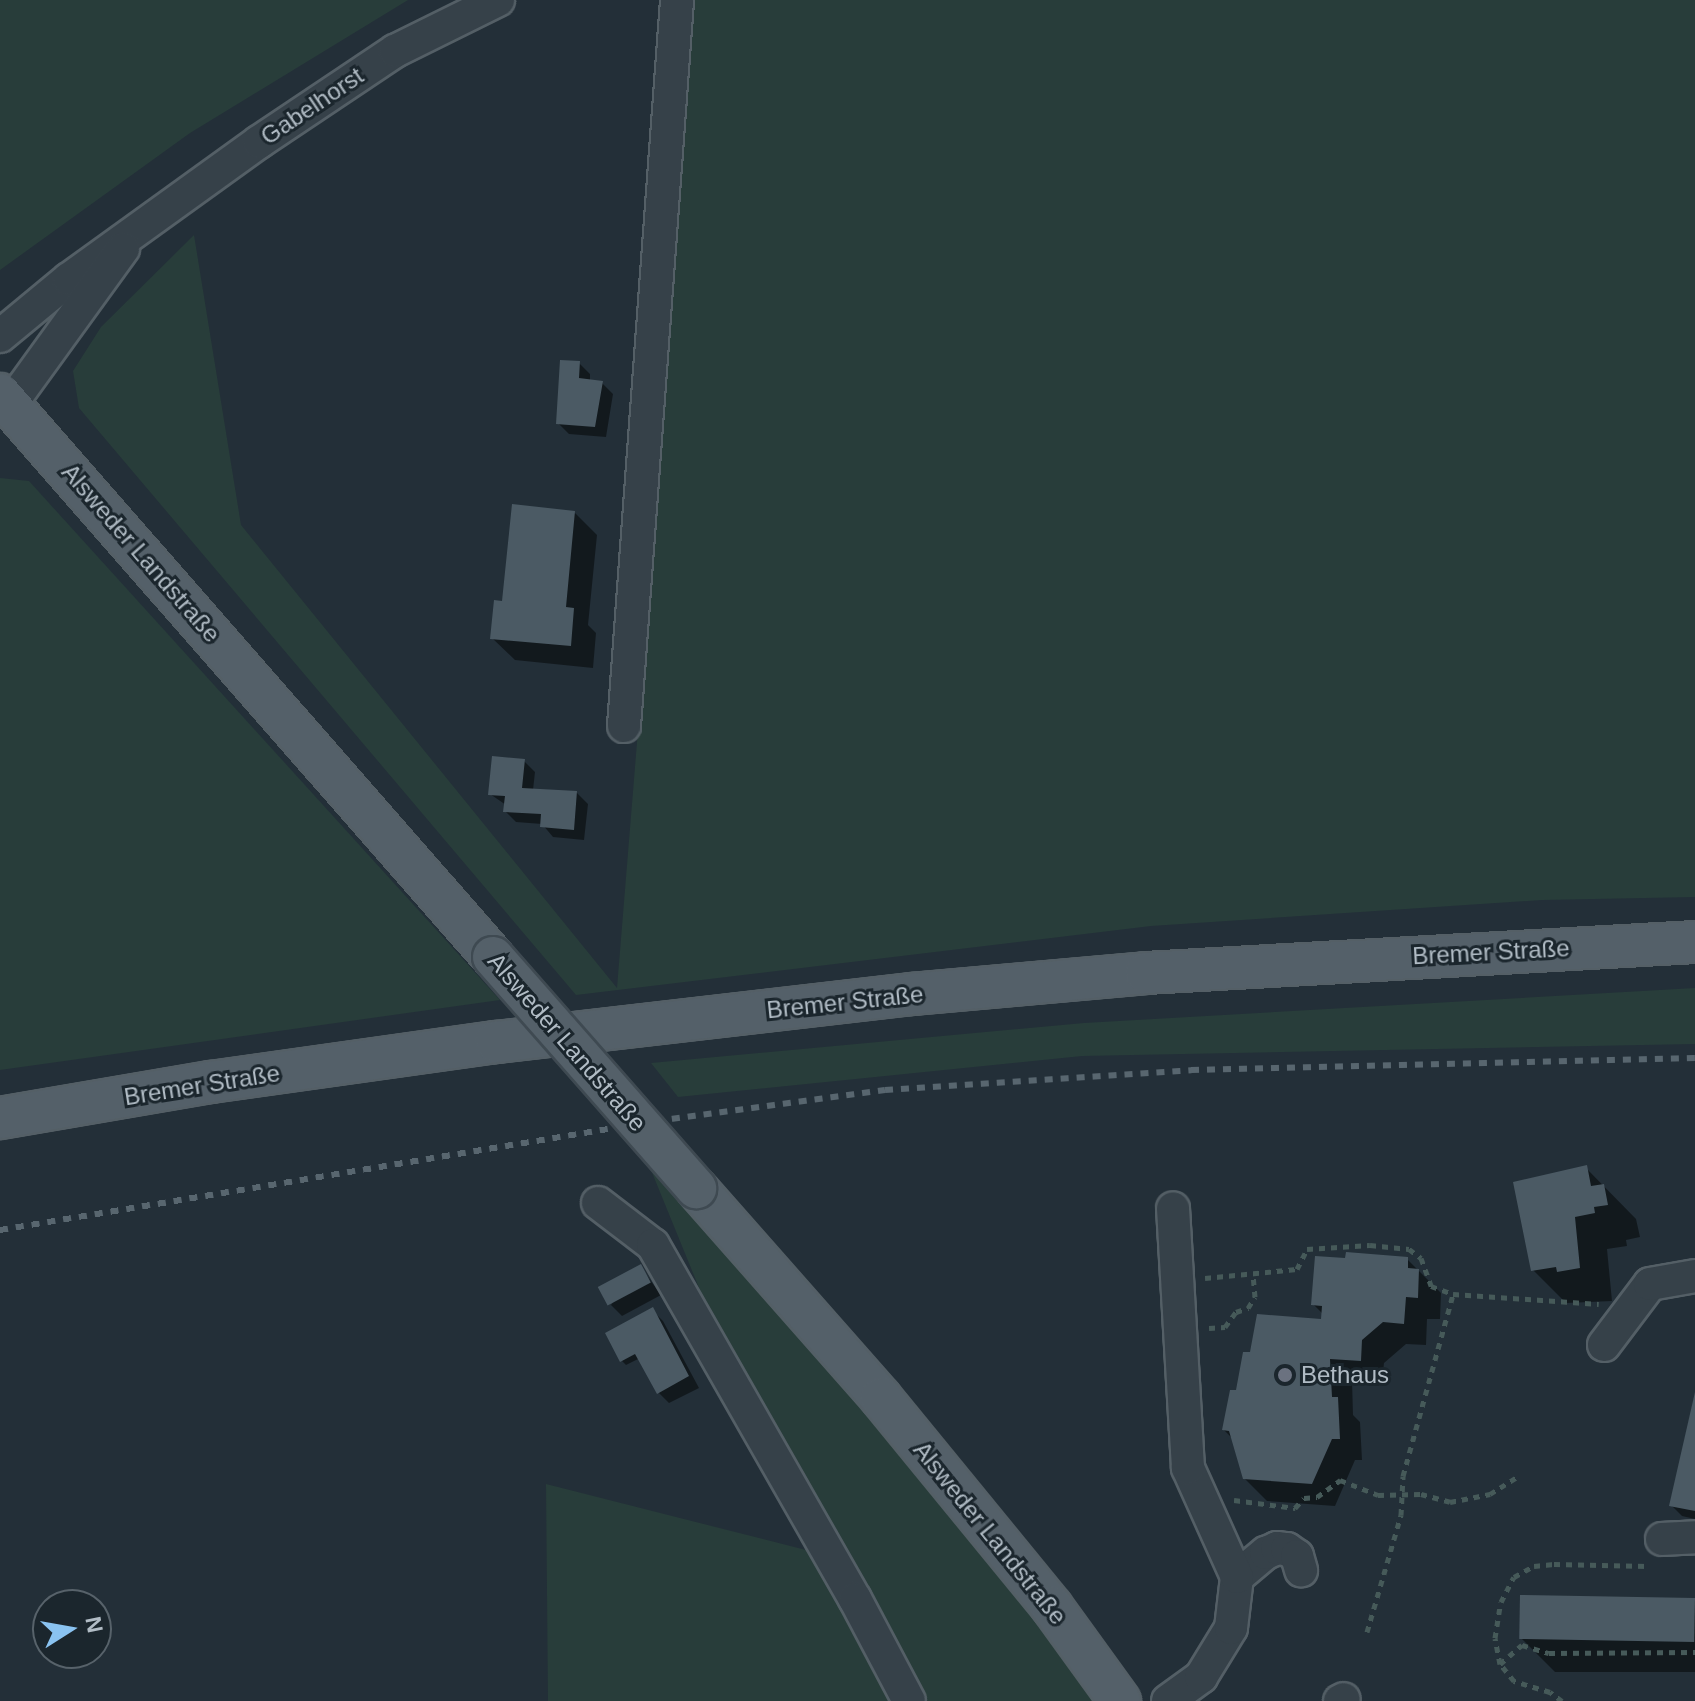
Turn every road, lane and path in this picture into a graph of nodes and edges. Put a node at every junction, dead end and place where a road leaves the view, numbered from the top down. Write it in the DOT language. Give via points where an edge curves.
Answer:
graph roads {
  1 [pos="498,0"];
  2 [pos="677,0"];
  3 [pos="137,229"];
  4 [pos="0,336"];
  5 [pos="3,406"];
  6 [pos="624,726"];
  7 [pos="1695,942"];
  8 [pos="0,1118"];
  9 [pos="598,1203"];
  10 [pos="1173,1208"];
  11 [pos="1253,1274"];
  12 [pos="1695,1276"];
  13 [pos="1195,1279"];
  14 [pos="1453,1294"];
  15 [pos="1643,1295"];
  16 [pos="1201,1329"];
  17 [pos="1604,1345"];
  18 [pos="1519,1476"];
  19 [pos="1401,1494"];
  20 [pos="1225,1497"];
  21 [pos="1695,1537"];
  22 [pos="1661,1552"];
  23 [pos="1301,1570"];
  24 [pos="1237,1577"];
  25 [pos="1367,1632"];
  26 [pos="1695,1652"];
  27 [pos="1500,1664"];
  28 [pos="1204,1691"];
  29 [pos="909,1701"];
  30 [pos="1120,1701"];
  31 [pos="1168,1701"];
  32 [pos="1562,1701"];
  1 -- 3 [label="street, Gabelhorst" via="395,51"];
  2 -- 6 [label="street"];
  3 -- 4 [label="street, Gabelhorst"];
  3 -- 5 [label="street, Gabelhorst"];
  5 -- 30 [label="main road, Alsweder Landstraße, bridge" via="891,1411 1052,1607"];
  7 -- 8 [label="main road, Bremer Straße" via="1193,970 912,994 496,1042"];
  9 -- 29 [label="street" via="653,1245"];
  10 -- 24 [label="street" via="1188,1468"];
  11 -- 13 [label="path"];
  11 -- 14 [label="path" via="1297,1269 1307,1249 1370,1245 1409,1249 1421,1258 1431,1286"];
  11 -- 16 [label="path" via="1255,1297 1248,1308 1236,1312 1225,1327"];
  12 -- 15 [label="street"];
  14 -- 15 [label="path"];
  14 -- 19 [label="path"];
  15 -- 17 [label="street"];
  18 -- 19 [label="path" via="1490,1494 1450,1502"];
  19 -- 20 [label="path" via="1367,1492 1340,1480 1295,1508"];
  19 -- 25 [label="path" via="1401,1515"];
  21 -- 22 [label="street"];
  22 -- 27 [label="path" via="1534,1566 1514,1577 1501,1602 1495,1638"];
  23 -- 24 [label="street" via="1297,1556 1277,1548"];
  24 -- 28 [label="street" via="1231,1628"];
  26 -- 27 [label="path" via="1549,1653 1522,1645"];
  27 -- 32 [label="path" via="1514,1681"];
  28 -- 31 [label="street"];
}
